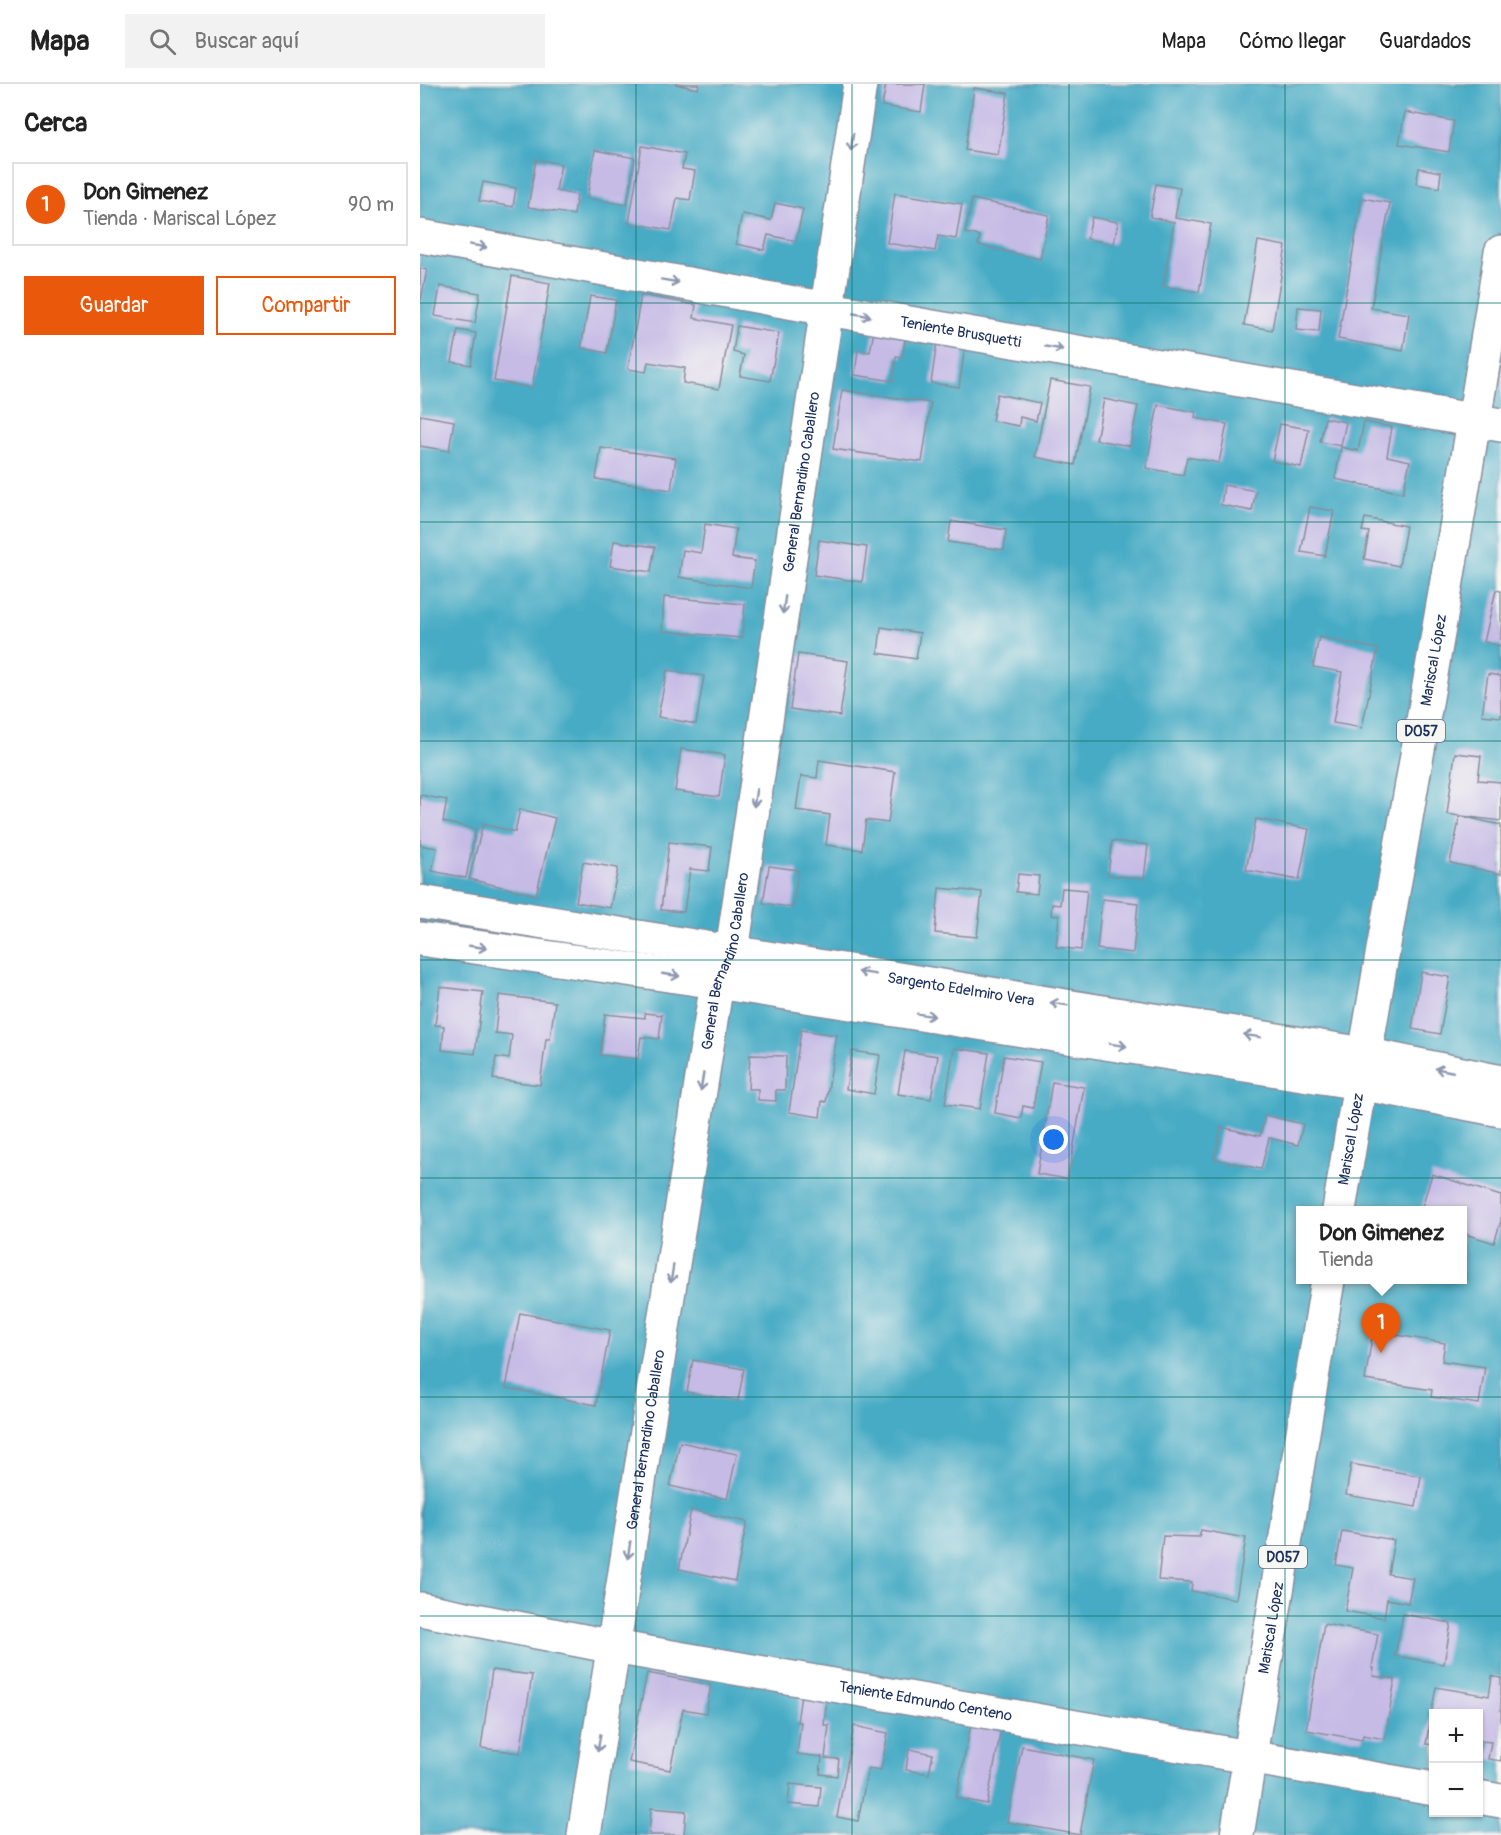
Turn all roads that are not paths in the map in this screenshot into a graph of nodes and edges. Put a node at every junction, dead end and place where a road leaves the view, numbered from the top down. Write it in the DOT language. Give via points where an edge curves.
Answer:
graph roads {
  1 [pos="860,84"];
  2 [pos="420,236"];
  3 [pos="1501,252"];
  4 [pos="828,309"];
  5 [pos="1488,423"];
  6 [pos="420,902"];
  7 [pos="420,939"];
  8 [pos="732,951"];
  9 [pos="717,982"];
  10 [pos="1362,1068"];
  11 [pos="1501,1082"];
  12 [pos="1501,1110"];
  13 [pos="1341,1206"];
  14 [pos="1327,1284"];
  15 [pos="420,1609"];
  16 [pos="614,1647"];
  17 [pos="1251,1756"];
  18 [pos="1429,1788"];
  19 [pos="1483,1798"];
  20 [pos="1501,1801"];
  21 [pos="584,1835"];
  22 [pos="1237,1835"];
  1 -- 4 [label="street, General Bernardino Caballero, one-way"];
  2 -- 4 [label="street, Teniente Brusquetti, one-way"];
  3 -- 5 [label="street, Mariscal López / D057"];
  4 -- 5 [label="street, Teniente Brusquetti, one-way"];
  4 -- 8 [label="street, General Bernardino Caballero, one-way"];
  5 -- 10 [label="street, Mariscal López / D057"];
  6 -- 8 [label="street, Sargento Edelmiro Vera"];
  7 -- 9 [label="street, Sargento Edelmiro Vera, one-way"];
  8 -- 9 [label="street, General Bernardino Caballero"];
  10 -- 8 [label="street, Sargento Edelmiro Vera, one-way"];
  9 -- 10 [label="street, Sargento Edelmiro Vera, one-way"];
  9 -- 16 [label="street, General Bernardino Caballero, one-way"];
  11 -- 10 [label="street, Sargento Edelmiro Vera, one-way"];
  10 -- 12 [label="street, Sargento Edelmiro Vera"];
  10 -- 13 [label="street, Mariscal López / D057"];
  14 -- 17 [label="street, Mariscal López / D057"];
  15 -- 16 [label="street, Teniente Edmundo Centeno"];
  16 -- 17 [label="street, Teniente Edmundo Centeno"];
  16 -- 21 [label="street, General Bernardino Caballero, one-way"];
  17 -- 18 [label="street, Teniente Edmundo Centeno"];
  17 -- 22 [label="street, Mariscal López / D057"];
  19 -- 20 [label="street"];
}
